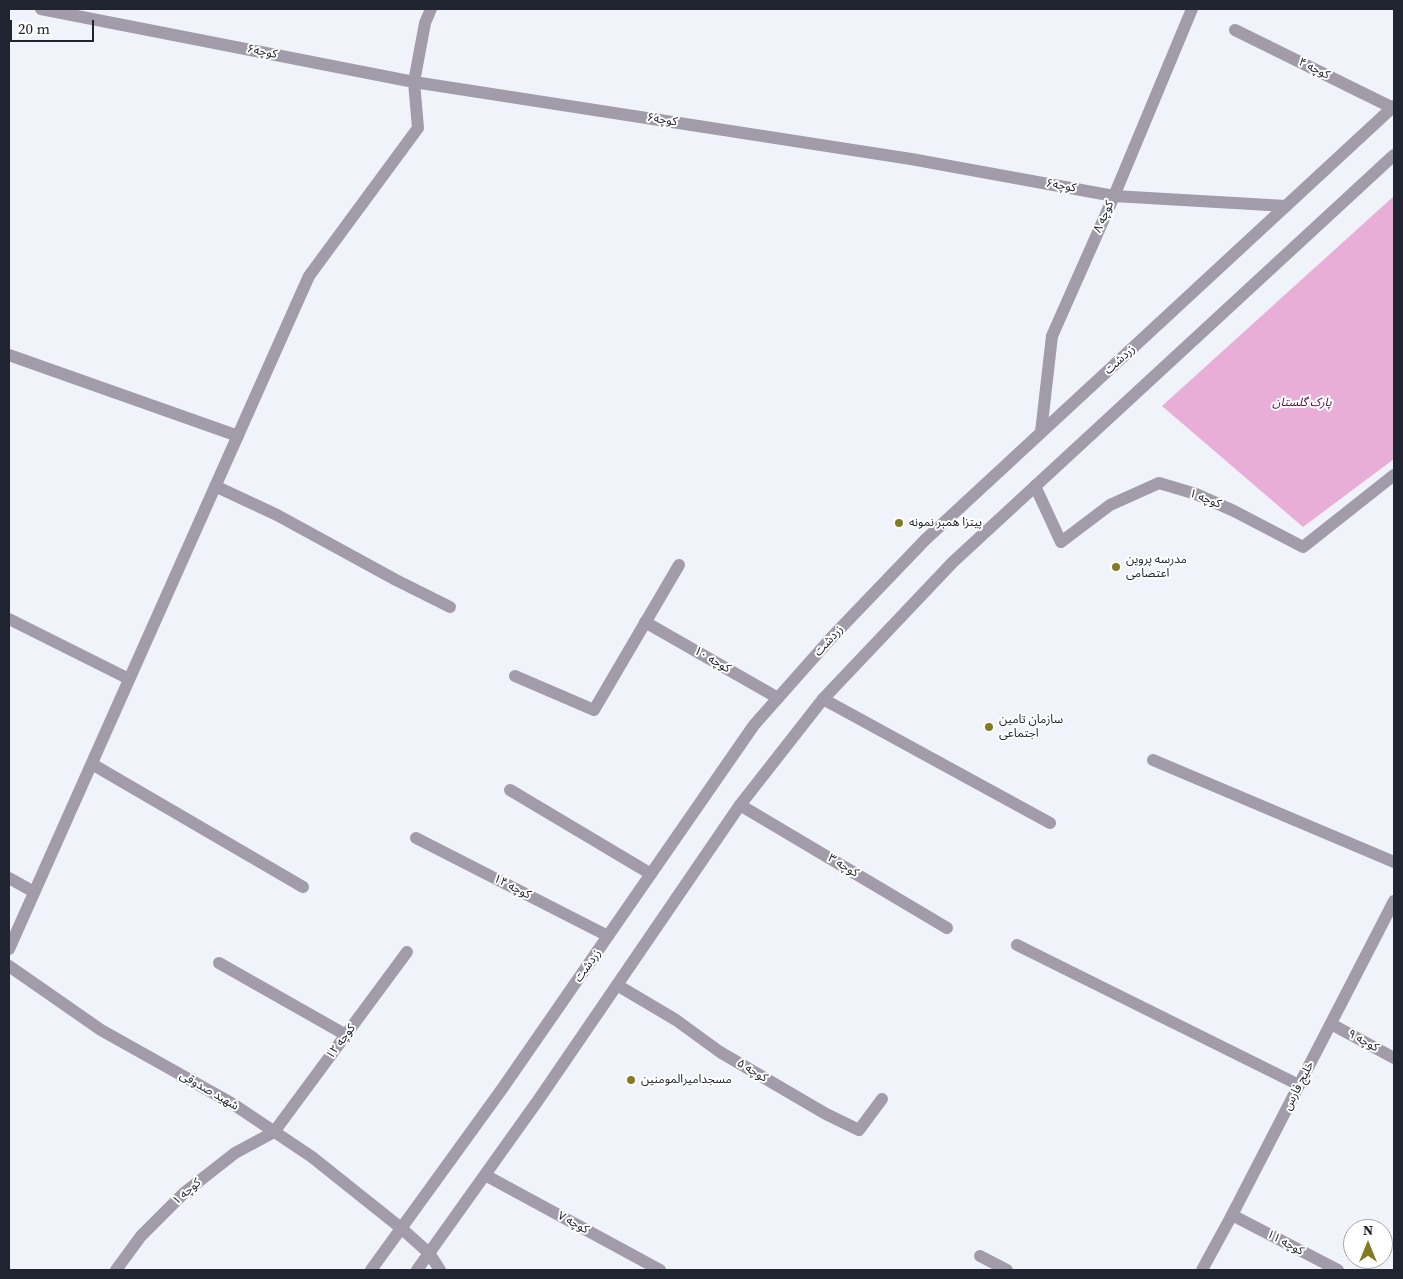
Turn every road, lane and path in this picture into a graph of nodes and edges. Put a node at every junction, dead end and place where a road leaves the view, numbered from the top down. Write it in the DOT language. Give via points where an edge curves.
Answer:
graph roads {
  1 [pos="41,9"];
  2 [pos="431,9"];
  3 [pos="1192,9"];
  4 [pos="1235,30"];
  5 [pos="414,82"];
  6 [pos="1393,107"];
  7 [pos="1394,155"];
  8 [pos="1114,196"];
  9 [pos="1286,206"];
  10 [pos="9,355"];
  11 [pos="1042,432"];
  12 [pos="238,436"];
  13 [pos="1394,475"];
  14 [pos="216,486"];
  15 [pos="1035,486"];
  16 [pos="679,565"];
  17 [pos="450,607"];
  18 [pos="9,619"];
  19 [pos="645,622"];
  20 [pos="515,676"];
  21 [pos="129,679"];
  22 [pos="778,698"];
  23 [pos="823,699"];
  24 [pos="1153,760"];
  25 [pos="92,764"];
  26 [pos="510,790"];
  27 [pos="740,805"];
  28 [pos="1050,823"];
  29 [pos="416,838"];
  30 [pos="1394,862"];
  31 [pos="651,874"];
  32 [pos="9,878"];
  33 [pos="303,887"];
  34 [pos="34,892"];
  35 [pos="1394,901"];
  36 [pos="947,928"];
  37 [pos="608,936"];
  38 [pos="1017,945"];
  39 [pos="9,949"];
  40 [pos="407,952"];
  41 [pos="219,963"];
  42 [pos="9,966"];
  43 [pos="617,985"];
  44 [pos="1331,1024"];
  45 [pos="346,1035"];
  46 [pos="1394,1058"];
  47 [pos="1299,1085"];
  48 [pos="882,1099"];
  49 [pos="274,1132"];
  50 [pos="485,1175"];
  51 [pos="1232,1215"];
  52 [pos="401,1228"];
  53 [pos="429,1253"];
  54 [pos="980,1256"];
  55 [pos="116,1270"];
  56 [pos="371,1270"];
  57 [pos="417,1270"];
  58 [pos="440,1270"];
  59 [pos="660,1270"];
  60 [pos="1007,1270"];
  61 [pos="1202,1270"];
  62 [pos="1338,1270"];
  1 -- 5 [label="street, کوچه۶"];
  2 -- 5 [label="street" via="425,22"];
  3 -- 8 [label="street, کوچه ۸"];
  4 -- 6 [label="street, کوچه ۴"];
  5 -- 8 [label="street, کوچه۶" via="911,158"];
  5 -- 12 [label="street" via="418,128 309,276"];
  6 -- 9 [label="street, زردشت"];
  7 -- 15 [label="street"];
  8 -- 9 [label="street, کوچه۶"];
  8 -- 11 [label="street, کوچه ۸" via="1052,336"];
  9 -- 11 [label="street, زردشت"];
  10 -- 12 [label="street"];
  11 -- 22 [label="street, زردشت" via="925,540"];
  12 -- 14 [label="street"];
  13 -- 15 [label="street, کوچه ۱" via="1303,547 1234,510 1159,483 1110,504 1061,542"];
  14 -- 17 [label="street"];
  14 -- 21 [label="street"];
  15 -- 23 [label="street" via="953,562"];
  16 -- 19 [label="street"];
  18 -- 21 [label="street"];
  19 -- 20 [label="street" via="594,710"];
  19 -- 22 [label="street, کوچه ۱۰"];
  21 -- 25 [label="street"];
  22 -- 31 [label="street, زردشت" via="754,725"];
  23 -- 27 [label="street"];
  23 -- 28 [label="street"];
  24 -- 30 [label="street"];
  25 -- 33 [label="street"];
  25 -- 34 [label="street"];
  26 -- 31 [label="street"];
  27 -- 36 [label="street, کوچه ۳"];
  27 -- 43 [label="street"];
  29 -- 37 [label="street, کوچه ۱۴"];
  31 -- 37 [label="street, زردشت"];
  32 -- 34 [label="street"];
  34 -- 39 [label="street"];
  35 -- 44 [label="street, خلیج فارس"];
  37 -- 52 [label="street, زردشت"];
  38 -- 47 [label="street"];
  40 -- 45 [label="street, کوچه ۱۲"];
  41 -- 45 [label="street"];
  42 -- 49 [label="street, شهید صدوقی" via="101,1030 232,1104"];
  43 -- 48 [label="street, کوچه ۵" via="676,1020 736,1062 859,1130"];
  43 -- 50 [label="street"];
  44 -- 46 [label="street, کوچه ۹"];
  44 -- 47 [label="street, خلیج فارس"];
  45 -- 49 [label="street, کوچه ۱۲"];
  47 -- 51 [label="street, خلیج فارس"];
  49 -- 52 [label="street, شهید صدوقی" via="312,1157"];
  49 -- 55 [label="street, کوچه ۱" via="235,1153 184,1193 141,1236"];
  50 -- 53 [label="street"];
  50 -- 59 [label="street, کوچه ۷"];
  51 -- 61 [label="street, خلیج فارس"];
  51 -- 62 [label="street, کوچه ۱۱"];
  52 -- 53 [label="street, شهید صدوقی"];
  52 -- 56 [label="street, زردشت"];
  53 -- 57 [label="street"];
  53 -- 58 [label="street"];
  54 -- 60 [label="street"];
}
